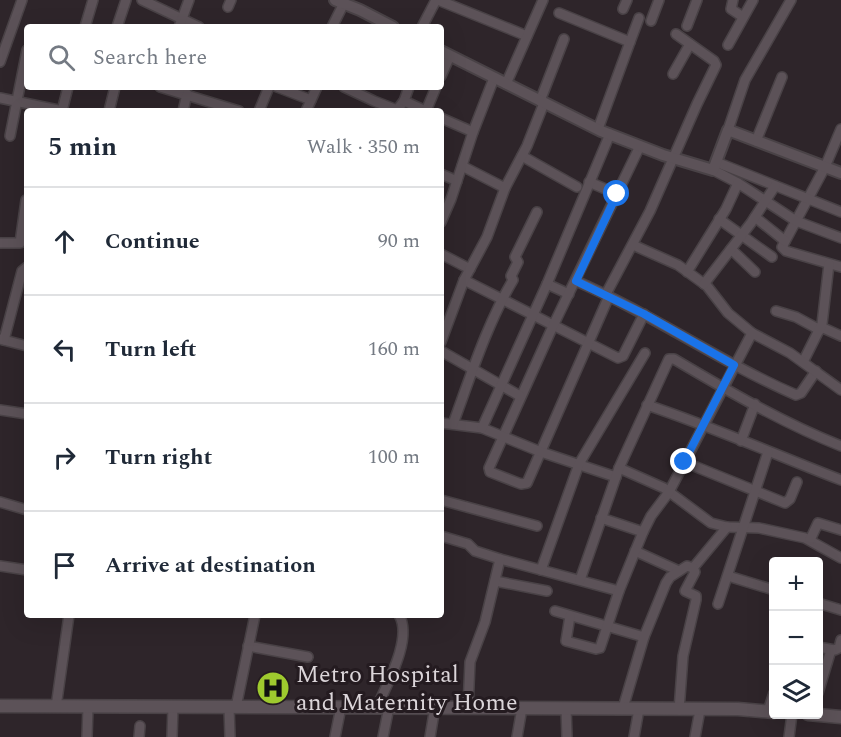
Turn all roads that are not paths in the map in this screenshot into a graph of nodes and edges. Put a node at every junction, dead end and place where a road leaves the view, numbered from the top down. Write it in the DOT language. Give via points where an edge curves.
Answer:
graph roads {
  1 [pos="22,0"];
  2 [pos="93,0"];
  3 [pos="126,0"];
  4 [pos="142,0"];
  5 [pos="189,0"];
  6 [pos="437,0"];
  7 [pos="543,0"];
  8 [pos="659,0"];
  9 [pos="697,0"];
  10 [pos="733,0"];
  11 [pos="753,0"];
  12 [pos="791,0"];
  13 [pos="339,2"];
  14 [pos="559,13"];
  15 [pos="743,17"];
  16 [pos="639,18"];
  17 [pos="651,21"];
  18 [pos="180,23"];
  19 [pos="86,24"];
  20 [pos="118,24"];
  21 [pos="333,24"];
  22 [pos="387,24"];
  23 [pos="424,24"];
  24 [pos="687,26"];
  25 [pos="675,34"];
  26 [pos="527,36"];
  27 [pos="564,39"];
  28 [pos="630,42"];
  29 [pos="690,44"];
  30 [pos="728,45"];
  31 [pos="445,53"];
  32 [pos="0,63"];
  33 [pos="24,64"];
  34 [pos="673,74"];
  35 [pos="782,77"];
  36 [pos="494,78"];
  37 [pos="506,84"];
  38 [pos="67,90"];
  39 [pos="114,90"];
  40 [pos="172,90"];
  41 [pos="268,90"];
  42 [pos="284,90"];
  43 [pos="316,90"];
  44 [pos="350,90"];
  45 [pos="408,90"];
  46 [pos="435,90"];
  47 [pos="187,94"];
  48 [pos="0,98"];
  49 [pos="311,100"];
  50 [pos="16,101"];
  51 [pos="404,101"];
  52 [pos="542,102"];
  53 [pos="48,108"];
  54 [pos="63,108"];
  55 [pos="110,108"];
  56 [pos="184,108"];
  57 [pos="228,108"];
  58 [pos="260,108"];
  59 [pos="307,108"];
  60 [pos="392,108"];
  61 [pos="399,108"];
  62 [pos="419,108"];
  63 [pos="427,108"];
  64 [pos="444,119"];
  65 [pos="597,129"];
  66 [pos="841,129"];
  67 [pos="728,130"];
  68 [pos="473,132"];
  69 [pos="610,134"];
  70 [pos="10,136"];
  71 [pos="756,141"];
  72 [pos="640,146"];
  73 [pos="522,156"];
  74 [pos="672,158"];
  75 [pos="462,166"];
  76 [pos="714,166"];
  77 [pos="825,166"];
  78 [pos="841,172"];
  79 [pos="444,175"];
  80 [pos="457,181"];
  81 [pos="590,182"];
  82 [pos="738,183"];
  83 [pos="775,186"];
  84 [pos="577,187"];
  85 [pos="505,188"];
  86 [pos="617,194"];
  87 [pos="444,196"];
  88 [pos="451,199"];
  89 [pos="808,199"];
  90 [pos="765,201"];
  91 [pos="537,212"];
  92 [pos="841,212"];
  93 [pos="24,214"];
  94 [pos="444,215"];
  95 [pos="755,217"];
  96 [pos="719,219"];
  97 [pos="796,221"];
  98 [pos="743,234"];
  99 [pos="841,238"];
  100 [pos="785,241"];
  101 [pos="0,243"];
  102 [pos="633,244"];
  103 [pos="731,249"];
  104 [pos="444,256"];
  105 [pos="772,257"];
  106 [pos="829,264"];
  107 [pos="841,267"];
  108 [pos="24,269"];
  109 [pos="470,269"];
  110 [pos="687,272"];
  111 [pos="755,272"];
  112 [pos="464,280"];
  113 [pos="576,281"];
  114 [pos="547,284"];
  115 [pos="704,284"];
  116 [pos="569,294"];
  117 [pos="607,295"];
  118 [pos="502,298"];
  119 [pos="776,311"];
  120 [pos="644,314"];
  121 [pos="533,315"];
  122 [pos="553,326"];
  123 [pos="820,329"];
  124 [pos="752,333"];
  125 [pos="444,334"];
  126 [pos="841,336"];
  127 [pos="2,339"];
  128 [pos="587,342"];
  129 [pos="24,345"];
  130 [pos="444,353"];
  131 [pos="645,353"];
  132 [pos="803,362"];
  133 [pos="734,365"];
  134 [pos="473,369"];
  135 [pos="816,371"];
  136 [pos="502,385"];
  137 [pos="723,387"];
  138 [pos="841,390"];
  139 [pos="520,396"];
  140 [pos="755,404"];
  141 [pos="647,405"];
  142 [pos="0,410"];
  143 [pos="24,414"];
  144 [pos="444,423"];
  145 [pos="453,424"];
  146 [pos="704,424"];
  147 [pos="482,428"];
  148 [pos="502,436"];
  149 [pos="741,441"];
  150 [pos="841,446"];
  151 [pos="541,452"];
  152 [pos="768,452"];
  153 [pos="684,462"];
  154 [pos="579,465"];
  155 [pos="618,472"];
  156 [pos="841,480"];
  157 [pos="797,482"];
  158 [pos="755,490"];
  159 [pos="669,492"];
  160 [pos="444,501"];
  161 [pos="0,502"];
  162 [pos="24,509"];
  163 [pos="601,518"];
  164 [pos="537,526"];
  165 [pos="744,526"];
  166 [pos="727,527"];
  167 [pos="841,530"];
  168 [pos="643,532"];
  169 [pos="444,537"];
  170 [pos="810,540"];
  171 [pos="635,551"];
  172 [pos="841,558"];
  173 [pos="500,559"];
  174 [pos="0,566"];
  175 [pos="693,568"];
  176 [pos="24,570"];
  177 [pos="541,570"];
  178 [pos="679,571"];
  179 [pos="728,576"];
  180 [pos="580,580"];
  181 [pos="495,581"];
  182 [pos="769,588"];
  183 [pos="548,591"];
  184 [pos="619,591"];
  185 [pos="718,604"];
  186 [pos="823,604"];
  187 [pos="841,610"];
  188 [pos="555,611"];
  189 [pos="570,616"];
  190 [pos="69,618"];
  191 [pos="254,618"];
  192 [pos="401,618"];
  193 [pos="607,626"];
  194 [pos="644,637"];
  195 [pos="841,640"];
  196 [pos="248,646"];
  197 [pos="823,648"];
  198 [pos="831,650"];
  199 [pos="308,657"];
  200 [pos="823,679"];
  201 [pos="0,706"];
  202 [pos="56,707"];
  203 [pos="88,707"];
  204 [pos="173,707"];
  205 [pos="232,707"];
  206 [pos="340,707"];
  207 [pos="383,707"];
  208 [pos="435,707"];
  209 [pos="468,708"];
  210 [pos="522,708"];
  211 [pos="566,708"];
  212 [pos="623,708"];
  213 [pos="639,709"];
  214 [pos="679,710"];
  215 [pos="700,710"];
  216 [pos="769,712"];
  217 [pos="823,716"];
  218 [pos="841,717"];
  219 [pos="791,719"];
  220 [pos="140,726"];
  221 [pos="87,737"];
  222 [pos="139,737"];
  223 [pos="172,737"];
  224 [pos="230,737"];
  225 [pos="335,737"];
  226 [pos="383,737"];
  227 [pos="430,737"];
  228 [pos="517,737"];
  229 [pos="567,737"];
  230 [pos="634,737"];
  231 [pos="695,737"];
  232 [pos="789,737"];
  1 -- 32 [label="street"];
  2 -- 19 [label="street"];
  3 -- 20 [label="street"];
  4 -- 18 [label="street"];
  5 -- 18 [label="street"];
  6 -- 23 [label="street"];
  6 -- 26 [label="street"];
  7 -- 26 [label="street"];
  8 -- 17 [label="street"];
  9 -- 24 [label="street"];
  10 -- 15 [label="street" via="731,9"];
  11 -- 15 [label="street"];
  12 -- 67 [label="street" via="745,81"];
  13 -- 21 [label="street"];
  13 -- 22 [label="street"];
  14 -- 28 [label="street"];
  15 -- 30 [label="street"];
  16 -- 28 [label="street"];
  25 -- 29 [label="street"];
  26 -- 37 [label="street"];
  27 -- 52 [label="street"];
  28 -- 65 [label="street"];
  29 -- 34 [label="street"];
  29 -- 74 [label="street" via="716,65"];
  31 -- 36 [label="street"];
  33 -- 50 [label="street"];
  35 -- 71 [label="street"];
  36 -- 37 [label="street"];
  36 -- 68 [label="street"];
  37 -- 52 [label="street"];
  38 -- 54 [label="street"];
  39 -- 55 [label="street"];
  40 -- 47 [label="street"];
  41 -- 58 [label="street"];
  42 -- 49 [label="street"];
  43 -- 49 [label="street"];
  44 -- 60 [label="street"];
  45 -- 51 [label="street"];
  46 -- 63 [label="street"];
  47 -- 56 [label="street"];
  47 -- 57 [label="street"];
  48 -- 50 [label="street"];
  49 -- 59 [label="street"];
  50 -- 53 [label="street"];
  50 -- 70 [label="street"];
  51 -- 61 [label="street"];
  51 -- 62 [label="street"];
  52 -- 65 [label="street"];
  52 -- 73 [label="street"];
  64 -- 68 [label="street"];
  65 -- 69 [label="street"];
  66 -- 77 [label="street"];
  67 -- 71 [label="street"];
  67 -- 76 [label="street"];
  68 -- 75 [label="street"];
  69 -- 72 [label="street"];
  69 -- 81 [label="street"];
  71 -- 77 [label="street"];
  72 -- 74 [label="street"];
  72 -- 86 [label="street"];
  73 -- 84 [label="street"];
  73 -- 85 [label="street"];
  74 -- 76 [label="street"];
  74 -- 102 [label="street"];
  75 -- 80 [label="street"];
  75 -- 85 [label="street"];
  76 -- 82 [label="street"];
  76 -- 83 [label="street"];
  77 -- 78 [label="street"];
  77 -- 89 [label="street"];
  79 -- 80 [label="street"];
  80 -- 88 [label="street"];
  81 -- 86 [label="street"];
  81 -- 114 [label="street"];
  82 -- 90 [label="street"];
  82 -- 96 [label="street"];
  83 -- 89 [label="street"];
  83 -- 90 [label="street"];
  85 -- 109 [label="street"];
  86 -- 113 [label="street"];
  87 -- 88 [label="street"];
  88 -- 94 [label="street"];
  89 -- 92 [label="street"];
  89 -- 97 [label="street"];
  90 -- 95 [label="street"];
  90 -- 97 [label="street"];
  91 -- 118 [label="street" via="515,257 518,262 513,280"];
  93 -- 101 [label="street" via="20,243"];
  95 -- 98 [label="street"];
  95 -- 100 [label="street"];
  96 -- 98 [label="street"];
  96 -- 110 [label="street"];
  97 -- 99 [label="street"];
  97 -- 100 [label="street"];
  98 -- 103 [label="street"];
  98 -- 105 [label="street"];
  100 -- 106 [label="street" via="784,250"];
  102 -- 110 [label="street"];
  102 -- 117 [label="street"];
  103 -- 111 [label="street"];
  103 -- 115 [label="street"];
  104 -- 109 [label="street"];
  106 -- 107 [label="street"];
  106 -- 123 [label="street"];
  108 -- 127 [label="street"];
  109 -- 112 [label="street"];
  110 -- 115 [label="street"];
  112 -- 118 [label="street"];
  112 -- 125 [label="street"];
  113 -- 116 [label="street"];
  113 -- 117 [label="street"];
  114 -- 116 [label="street"];
  114 -- 121 [label="street"];
  115 -- 124 [label="street" via="728,313"];
  116 -- 122 [label="street"];
  117 -- 120 [label="street"];
  117 -- 128 [label="street"];
  118 -- 121 [label="street"];
  118 -- 134 [label="street"];
  119 -- 123 [label="street"];
  120 -- 128 [label="street" via="622,357"];
  120 -- 133 [label="street"];
  121 -- 122 [label="street"];
  121 -- 136 [label="street"];
  122 -- 128 [label="street"];
  122 -- 139 [label="street"];
  123 -- 126 [label="street"];
  123 -- 132 [label="street"];
  124 -- 132 [label="street"];
  124 -- 133 [label="street"];
  127 -- 129 [label="street"];
  128 -- 151 [label="street"];
  130 -- 134 [label="street"];
  131 -- 154 [label="street"];
  132 -- 135 [label="street"];
  133 -- 135 [label="street" via="798,396"];
  133 -- 137 [label="street"];
  134 -- 136 [label="street"];
  134 -- 145 [label="street"];
  135 -- 138 [label="street"];
  136 -- 139 [label="street"];
  136 -- 147 [label="street"];
  137 -- 140 [label="street"];
  137 -- 141 [label="street" via="671,358"];
  137 -- 146 [label="street"];
  139 -- 148 [label="street"];
  140 -- 149 [label="street"];
  140 -- 150 [label="street"];
  141 -- 146 [label="street"];
  141 -- 155 [label="street"];
  142 -- 143 [label="street"];
  144 -- 145 [label="street"];
  145 -- 147 [label="street"];
  146 -- 149 [label="street"];
  146 -- 153 [label="street"];
  147 -- 148 [label="street"];
  148 -- 151 [label="street"];
  148 -- 151 [label="street" via="489,468 492,473 524,485"];
  149 -- 152 [label="street"];
  151 -- 154 [label="street"];
  152 -- 156 [label="street"];
  152 -- 158 [label="street"];
  153 -- 158 [label="street"];
  153 -- 159 [label="street"];
  154 -- 155 [label="street"];
  154 -- 177 [label="street"];
  155 -- 159 [label="street"];
  155 -- 163 [label="street"];
  157 -- 158 [label="street" via="787,503"];
  158 -- 165 [label="street"];
  159 -- 166 [label="street" via="706,520"];
  159 -- 168 [label="street"];
  160 -- 164 [label="street"];
  161 -- 162 [label="street"];
  163 -- 168 [label="street"];
  163 -- 180 [label="street"];
  165 -- 166 [label="street"];
  165 -- 170 [label="street"];
  165 -- 179 [label="street"];
  166 -- 175 [label="street"];
  167 -- 170 [label="street" via="818,523"];
  168 -- 171 [label="street"];
  169 -- 173 [label="street"];
  170 -- 172 [label="street"];
  171 -- 178 [label="street"];
  171 -- 184 [label="street"];
  173 -- 177 [label="street"];
  173 -- 181 [label="street"];
  174 -- 176 [label="street"];
  175 -- 178 [label="street" via="689,565"];
  175 -- 214 [label="street" via="695,572 685,591 696,596 696,600 683,656"];
  177 -- 180 [label="street"];
  178 -- 194 [label="street" via="666,583"];
  179 -- 182 [label="street"];
  179 -- 185 [label="street"];
  180 -- 184 [label="street"];
  181 -- 183 [label="street"];
  181 -- 209 [label="street" via="470,662"];
  184 -- 193 [label="street"];
  186 -- 187 [label="street"];
  188 -- 189 [label="street"];
  189 -- 193 [label="street"];
  189 -- 193 [label="street" via="567,642 598,649"];
  190 -- 202 [label="street"];
  191 -- 196 [label="street"];
  192 -- 207 [label="street" via="404,624 402,643"];
  193 -- 194 [label="street"];
  194 -- 212 [label="street"];
  195 -- 198 [label="street" via="837,649"];
  196 -- 199 [label="street"];
  196 -- 205 [label="street"];
  197 -- 198 [label="street"];
  198 -- 200 [label="street"];
  201 -- 202 [label="main road"];
  202 -- 203 [label="main road"];
  203 -- 204 [label="main road"];
  203 -- 221 [label="street"];
  204 -- 205 [label="main road"];
  204 -- 223 [label="street"];
  205 -- 206 [label="main road"];
  205 -- 224 [label="street"];
  206 -- 207 [label="main road"];
  206 -- 225 [label="street"];
  207 -- 208 [label="main road"];
  207 -- 226 [label="street"];
  208 -- 209 [label="main road"];
  208 -- 227 [label="street"];
  209 -- 210 [label="main road"];
  210 -- 211 [label="main road"];
  210 -- 228 [label="street"];
  211 -- 212 [label="main road"];
  211 -- 229 [label="street"];
  212 -- 213 [label="main road"];
  213 -- 214 [label="main road"];
  213 -- 230 [label="street"];
  214 -- 215 [label="main road"];
  215 -- 216 [label="main road"];
  215 -- 231 [label="street"];
  217 -- 218 [label="main road"];
  219 -- 232 [label="street"];
  220 -- 222 [label="street"];
}
